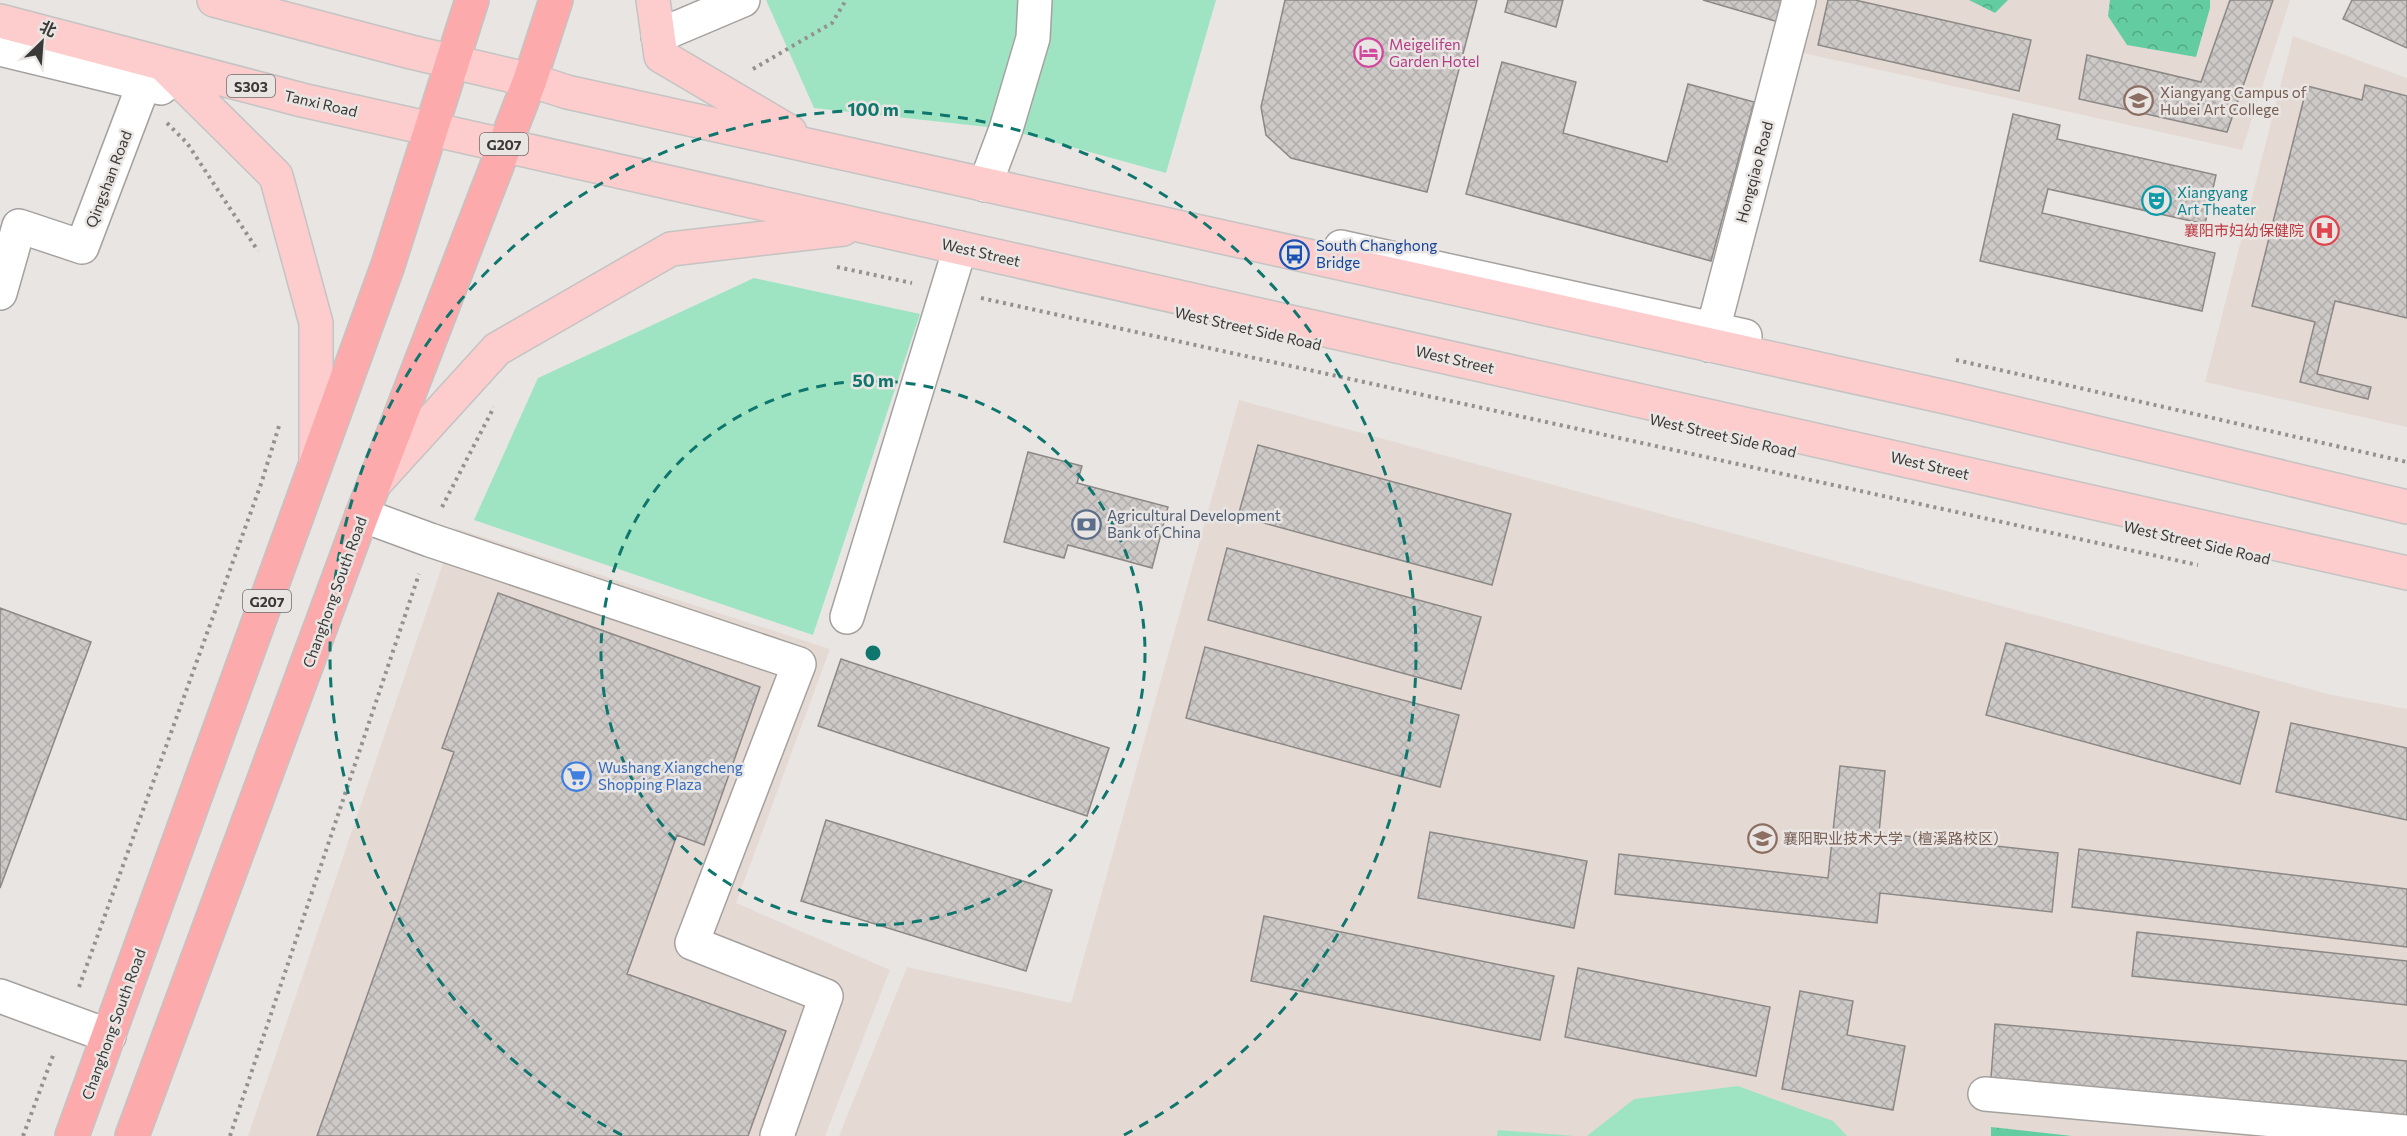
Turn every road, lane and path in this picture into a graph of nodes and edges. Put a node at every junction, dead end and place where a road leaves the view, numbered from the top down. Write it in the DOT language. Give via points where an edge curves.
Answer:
graph roads {
  1 [pos="214,0"];
  2 [pos="472,0"];
  3 [pos="556,0"];
  4 [pos="653,0"];
  5 [pos="743,0"];
  6 [pos="846,0"];
  7 [pos="1035,0"];
  8 [pos="1799,0"];
  9 [pos="0,21"];
  10 [pos="658,36"];
  11 [pos="0,49"];
  12 [pos="451,62"];
  13 [pos="747,73"];
  14 [pos="148,80"];
  15 [pos="530,80"];
  16 [pos="431,129"];
  17 [pos="504,145"];
  18 [pos="814,147"];
  19 [pos="985,184"];
  20 [pos="10,224"];
  21 [pos="867,227"];
  22 [pos="960,248"];
  23 [pos="262,258"];
  24 [pos="1043,266"];
  25 [pos="836,267"];
  26 [pos="947,291"];
  27 [pos="0,293"];
  28 [pos="1711,337"];
  29 [pos="496,404"];
  30 [pos="280,422"];
  31 [pos="316,467"];
  32 [pos="374,483"];
  33 [pos="2407,490"];
  34 [pos="2407,507"];
  35 [pos="362,515"];
  36 [pos="430,540"];
  37 [pos="2208,567"];
  38 [pos="2407,573"];
  39 [pos="2407,589"];
  40 [pos="847,617"];
  41 [pos="0,996"];
  42 [pos="67,1020"];
  43 [pos="109,1035"];
  44 [pos="1985,1094"];
  45 [pos="2407,1132"];
  46 [pos="23,1136"];
  47 [pos="72,1136"];
  48 [pos="132,1136"];
  49 [pos="230,1136"];
  50 [pos="777,1136"];
  1 -- 12 [label="main road"];
  2 -- 12 [label="highway, G207"];
  3 -- 15 [label="highway, Changhong South Road / G207"];
  4 -- 10 [label="main road"];
  5 -- 10 [label="street"];
  6 -- 13 [label="path" via="832,23"];
  7 -- 19 [label="street" via="1033,38"];
  8 -- 28 [label="street, Hongqiao Road"];
  9 -- 14 [label="main road, Tanxi Road / S303"];
  10 -- 18 [label="main road" via="662,56"];
  11 -- 14 [label="street"];
  12 -- 15 [label="main road"];
  12 -- 16 [label="highway, Changhong South Road / G207"];
  14 -- 16 [label="main road, Tanxi Road / S303" via="302,100"];
  14 -- 20 [label="street, Qingshan Road" via="82,247"];
  14 -- 23 [label="path"];
  14 -- 31 [label="main road" via="197,97 276,176 316,323"];
  15 -- 17 [label="highway, Changhong South Road / G207"];
  15 -- 18 [label="main road" via="567,92"];
  16 -- 17 [label="main road, Tanxi Road / S303"];
  16 -- 31 [label="highway, Changhong South Road / G207" via="388,265"];
  17 -- 21 [label="main road, West Street"];
  17 -- 32 [label="highway, Changhong South Road / G207"];
  18 -- 19 [label="main road"];
  19 -- 28 [label="main road"];
  20 -- 27 [label="street, Qingshan Road"];
  21 -- 22 [label="main road, West Street"];
  21 -- 32 [label="main road" via="671,249 497,349"];
  22 -- 24 [label="main road, West Street"];
  22 -- 26 [label="street"];
  24 -- 38 [label="main road, West Street"];
  24 -- 39 [label="street, West Street Side Road" via="1099,295"];
  25 -- 26 [label="path"];
  26 -- 37 [label="path"];
  26 -- 40 [label="street"];
  28 -- 33 [label="street"];
  28 -- 34 [label="main road"];
  29 -- 36 [label="path" via="443,502"];
  30 -- 42 [label="path"];
  31 -- 43 [label="highway, Changhong South Road / G207"];
  32 -- 35 [label="highway, Changhong South Road / G207"];
  35 -- 36 [label="street"];
  35 -- 48 [label="highway, Changhong South Road / G207"];
  36 -- 49 [label="path"];
  36 -- 50 [label="street" via="799,664 692,943 826,996"];
  41 -- 42 [label="street"];
  42 -- 43 [label="street"];
  42 -- 46 [label="path"];
  43 -- 47 [label="highway, Changhong South Road / G207"];
  44 -- 45 [label="street"];
}
